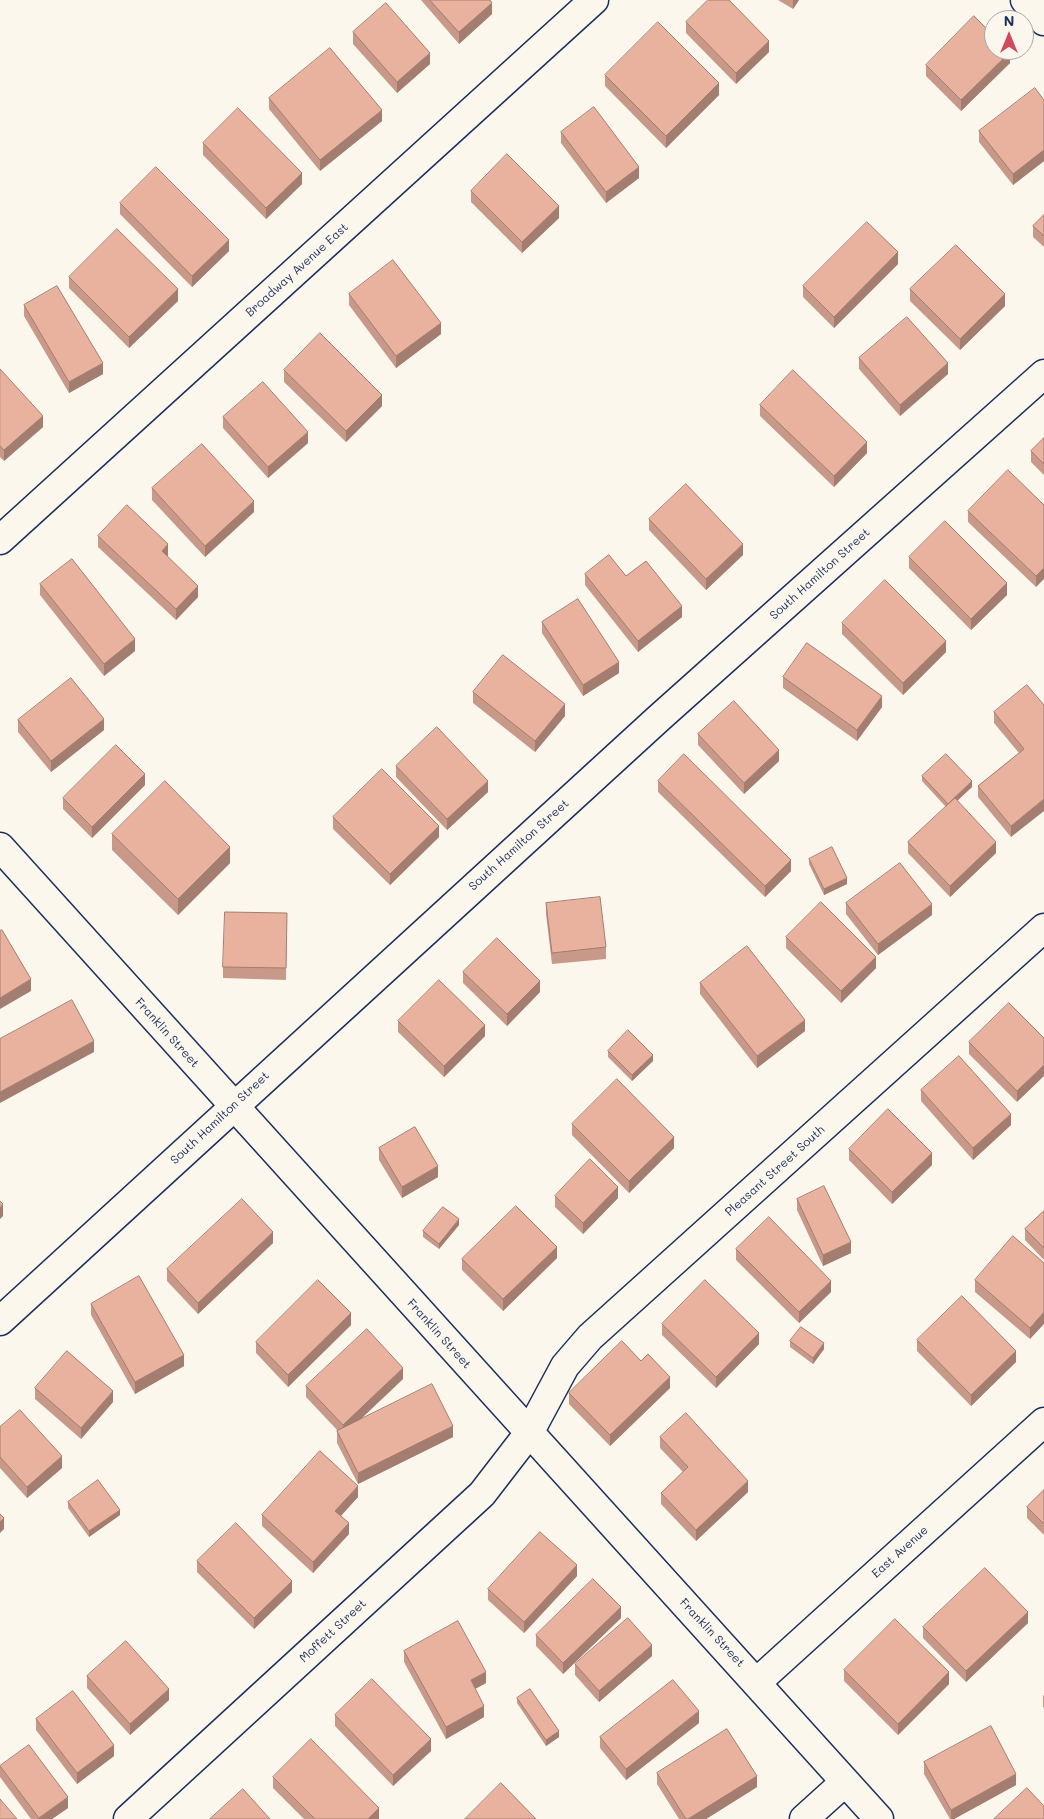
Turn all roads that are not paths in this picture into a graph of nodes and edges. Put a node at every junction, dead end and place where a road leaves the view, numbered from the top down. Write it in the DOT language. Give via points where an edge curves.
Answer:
graph roads {
  1 [pos="594,0"];
  2 [pos="1025,0"];
  3 [pos="1044,21"];
  4 [pos="1044,374"];
  5 [pos="0,540"];
  6 [pos="0,848"];
  7 [pos="1044,928"];
  8 [pos="233,1106"];
  9 [pos="0,1321"];
  10 [pos="1044,1422"];
  11 [pos="529,1433"];
  12 [pos="757,1682"];
  13 [pos="845,1782"];
  14 [pos="128,1819"];
  15 [pos="804,1819"];
  16 [pos="879,1819"];
  1 -- 5 [label="street, Broadway Avenue East"];
  2 -- 3 [label="street"];
  4 -- 8 [label="street, South Hamilton Street" via="651,724"];
  6 -- 8 [label="street, Franklin Street"];
  7 -- 11 [label="street, Pleasant Street South" via="590,1337 564,1366"];
  8 -- 9 [label="street, South Hamilton Street"];
  8 -- 11 [label="street, Franklin Street"];
  10 -- 12 [label="street, East Avenue"];
  11 -- 12 [label="street, Franklin Street"];
  11 -- 14 [label="street, Moffett Street" via="482,1494"];
  12 -- 13 [label="street, Franklin Street"];
  13 -- 15 [label="street"];
  13 -- 16 [label="street, Franklin Street"];
}
